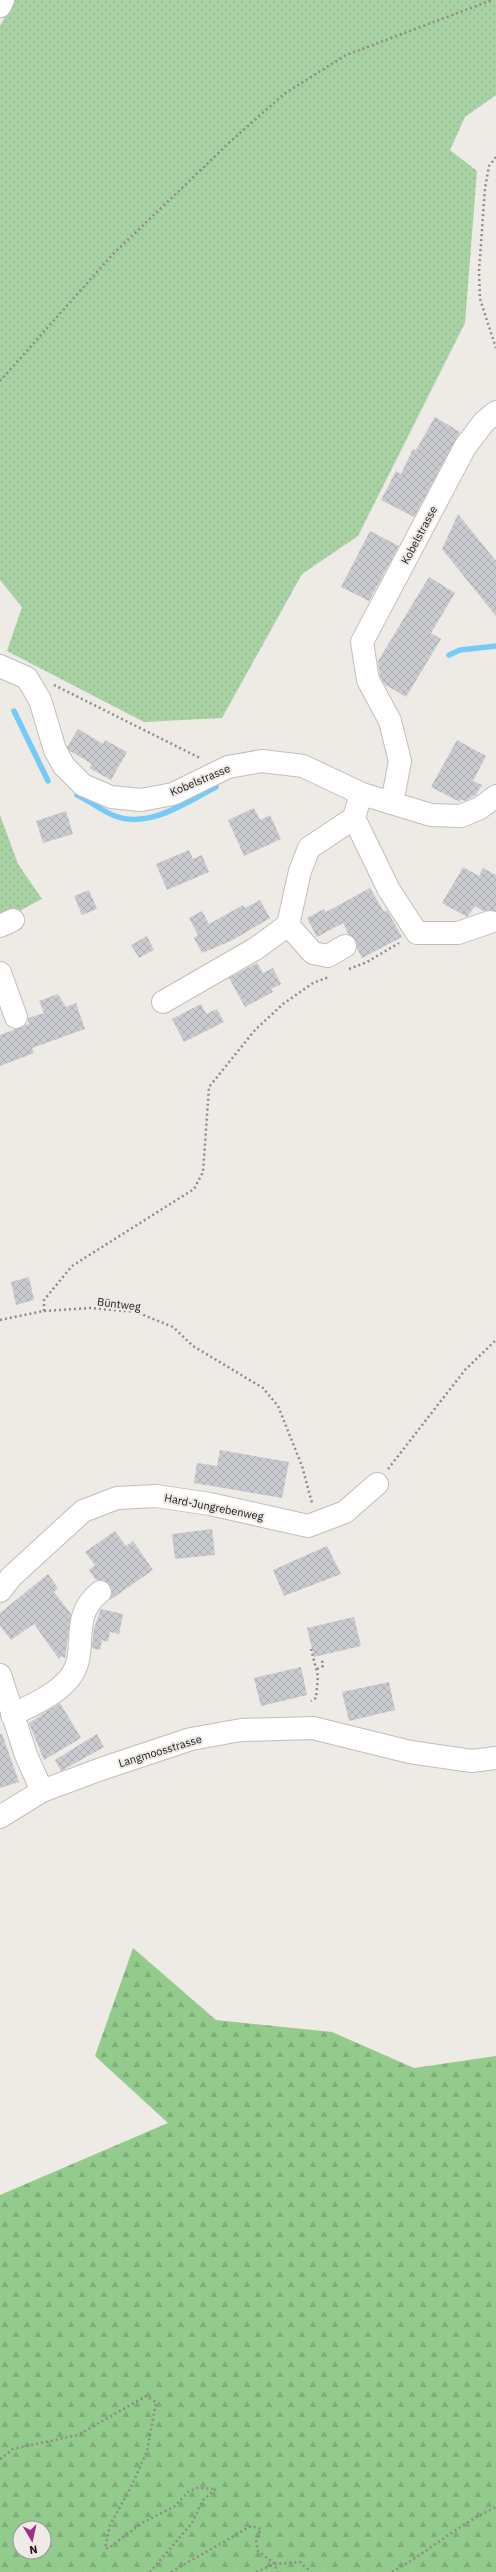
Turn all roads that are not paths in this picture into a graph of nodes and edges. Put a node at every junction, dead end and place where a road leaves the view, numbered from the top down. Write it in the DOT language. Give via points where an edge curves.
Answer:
graph roads {
  1 [pos="3,0"];
  2 [pos="0,6"];
  3 [pos="496,412"];
  4 [pos="0,666"];
  5 [pos="362,794"];
  6 [pos="496,796"];
  7 [pos="392,803"];
  8 [pos="354,818"];
  9 [pos="490,922"];
  10 [pos="288,925"];
  11 [pos="345,946"];
  12 [pos="0,973"];
  13 [pos="163,1002"];
  14 [pos="16,1017"];
  15 [pos="377,1484"];
  16 [pos="0,1591"];
  17 [pos="100,1592"];
  18 [pos="0,1675"];
  19 [pos="12,1715"];
  20 [pos="496,1758"];
  21 [pos="42,1791"];
  22 [pos="0,1817"];
  1 -- 2 [label="street"];
  3 -- 7 [label="street, Kobelstrasse" via="484,422 465,447 362,642 368,680 390,721 400,761"];
  4 -- 5 [label="street, Kobelstrasse" via="27,678 40,700 55,750 64,766 83,785 110,797 141,800 173,794 228,767 262,761 303,766"];
  5 -- 7 [label="street, Kobelstrasse"];
  5 -- 8 [label="street"];
  6 -- 7 [label="street, Kobelstrasse" via="480,808 461,816 431,815"];
  8 -- 9 [label="street" via="389,890 417,933 458,933"];
  8 -- 10 [label="street" via="309,848 300,871"];
  10 -- 11 [label="street" via="313,953 328,956"];
  10 -- 13 [label="street" via="255,949"];
  12 -- 14 [label="street"];
  15 -- 16 [label="street, Hard-Jungrebenweg" via="345,1512 308,1526 210,1504 156,1496 117,1498 83,1511 11,1577"];
  17 -- 19 [label="street" via="89,1601 83,1611 79,1638 80,1656 66,1683"];
  18 -- 19 [label="street"];
  19 -- 21 [label="street"];
  20 -- 21 [label="street, Langmoosstrasse" via="472,1761 410,1752 313,1728 241,1730 191,1739"];
  21 -- 22 [label="street, Langmoosstrasse"];
}
